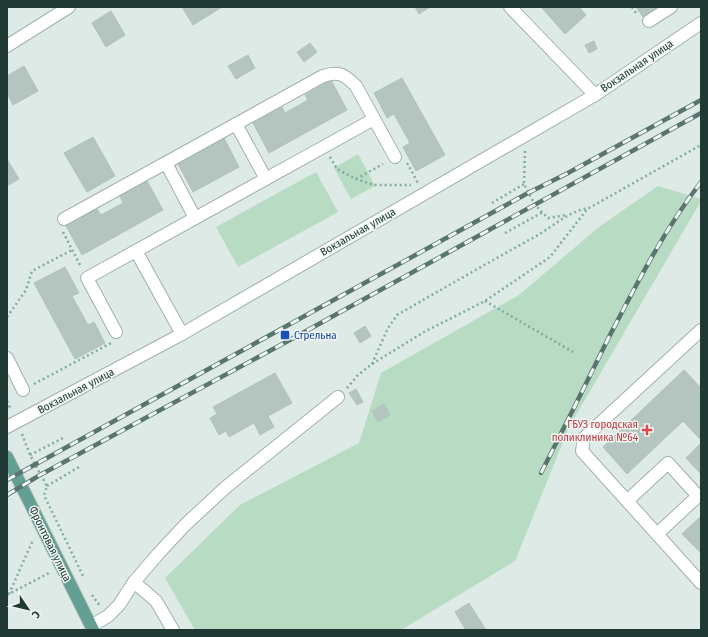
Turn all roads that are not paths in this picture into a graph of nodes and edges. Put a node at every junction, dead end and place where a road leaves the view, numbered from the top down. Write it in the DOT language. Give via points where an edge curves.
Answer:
graph roads {
  1 [pos="69,7"];
  2 [pos="510,7"];
  3 [pos="671,7"];
  4 [pos="649,21"];
  5 [pos="701,23"];
  6 [pos="7,46"];
  7 [pos="595,94"];
  8 [pos="374,119"];
  9 [pos="236,124"];
  10 [pos="395,158"];
  11 [pos="166,163"];
  12 [pos="266,179"];
  13 [pos="195,218"];
  14 [pos="64,219"];
  15 [pos="136,251"];
  16 [pos="701,330"];
  17 [pos="116,332"];
  18 [pos="182,334"];
  19 [pos="7,358"];
  20 [pos="23,390"];
  21 [pos="338,397"];
  22 [pos="13,421"];
  23 [pos="7,457"];
  24 [pos="627,501"];
  25 [pos="657,534"];
  26 [pos="134,582"];
  27 [pos="701,583"];
  28 [pos="92,628"];
  29 [pos="173,630"];
  1 -- 6 [label="street"];
  2 -- 7 [label="street"];
  3 -- 4 [label="street"];
  5 -- 7 [label="street, Вокзальная улица"];
  7 -- 18 [label="street, Вокзальная улица"];
  8 -- 9 [label="street" via="356,86 347,76 335,73 323,76"];
  8 -- 10 [label="street"];
  8 -- 12 [label="street"];
  9 -- 11 [label="street"];
  9 -- 12 [label="street"];
  11 -- 13 [label="street"];
  11 -- 14 [label="street"];
  12 -- 13 [label="street"];
  13 -- 15 [label="street"];
  15 -- 17 [label="street" via="87,278"];
  15 -- 18 [label="street"];
  16 -- 24 [label="street" via="584,438 582,451"];
  18 -- 22 [label="street, Вокзальная улица"];
  19 -- 20 [label="street"];
  21 -- 26 [label="street" via="226,487 186,524"];
  23 -- 28 [label="main road, Фронтовая улица"];
  24 -- 25 [label="street"];
  24 -- 25 [label="street" via="668,463 698,496"];
  25 -- 27 [label="street"];
  26 -- 28 [label="street" via="119,605"];
  26 -- 29 [label="street" via="156,601"];
}
